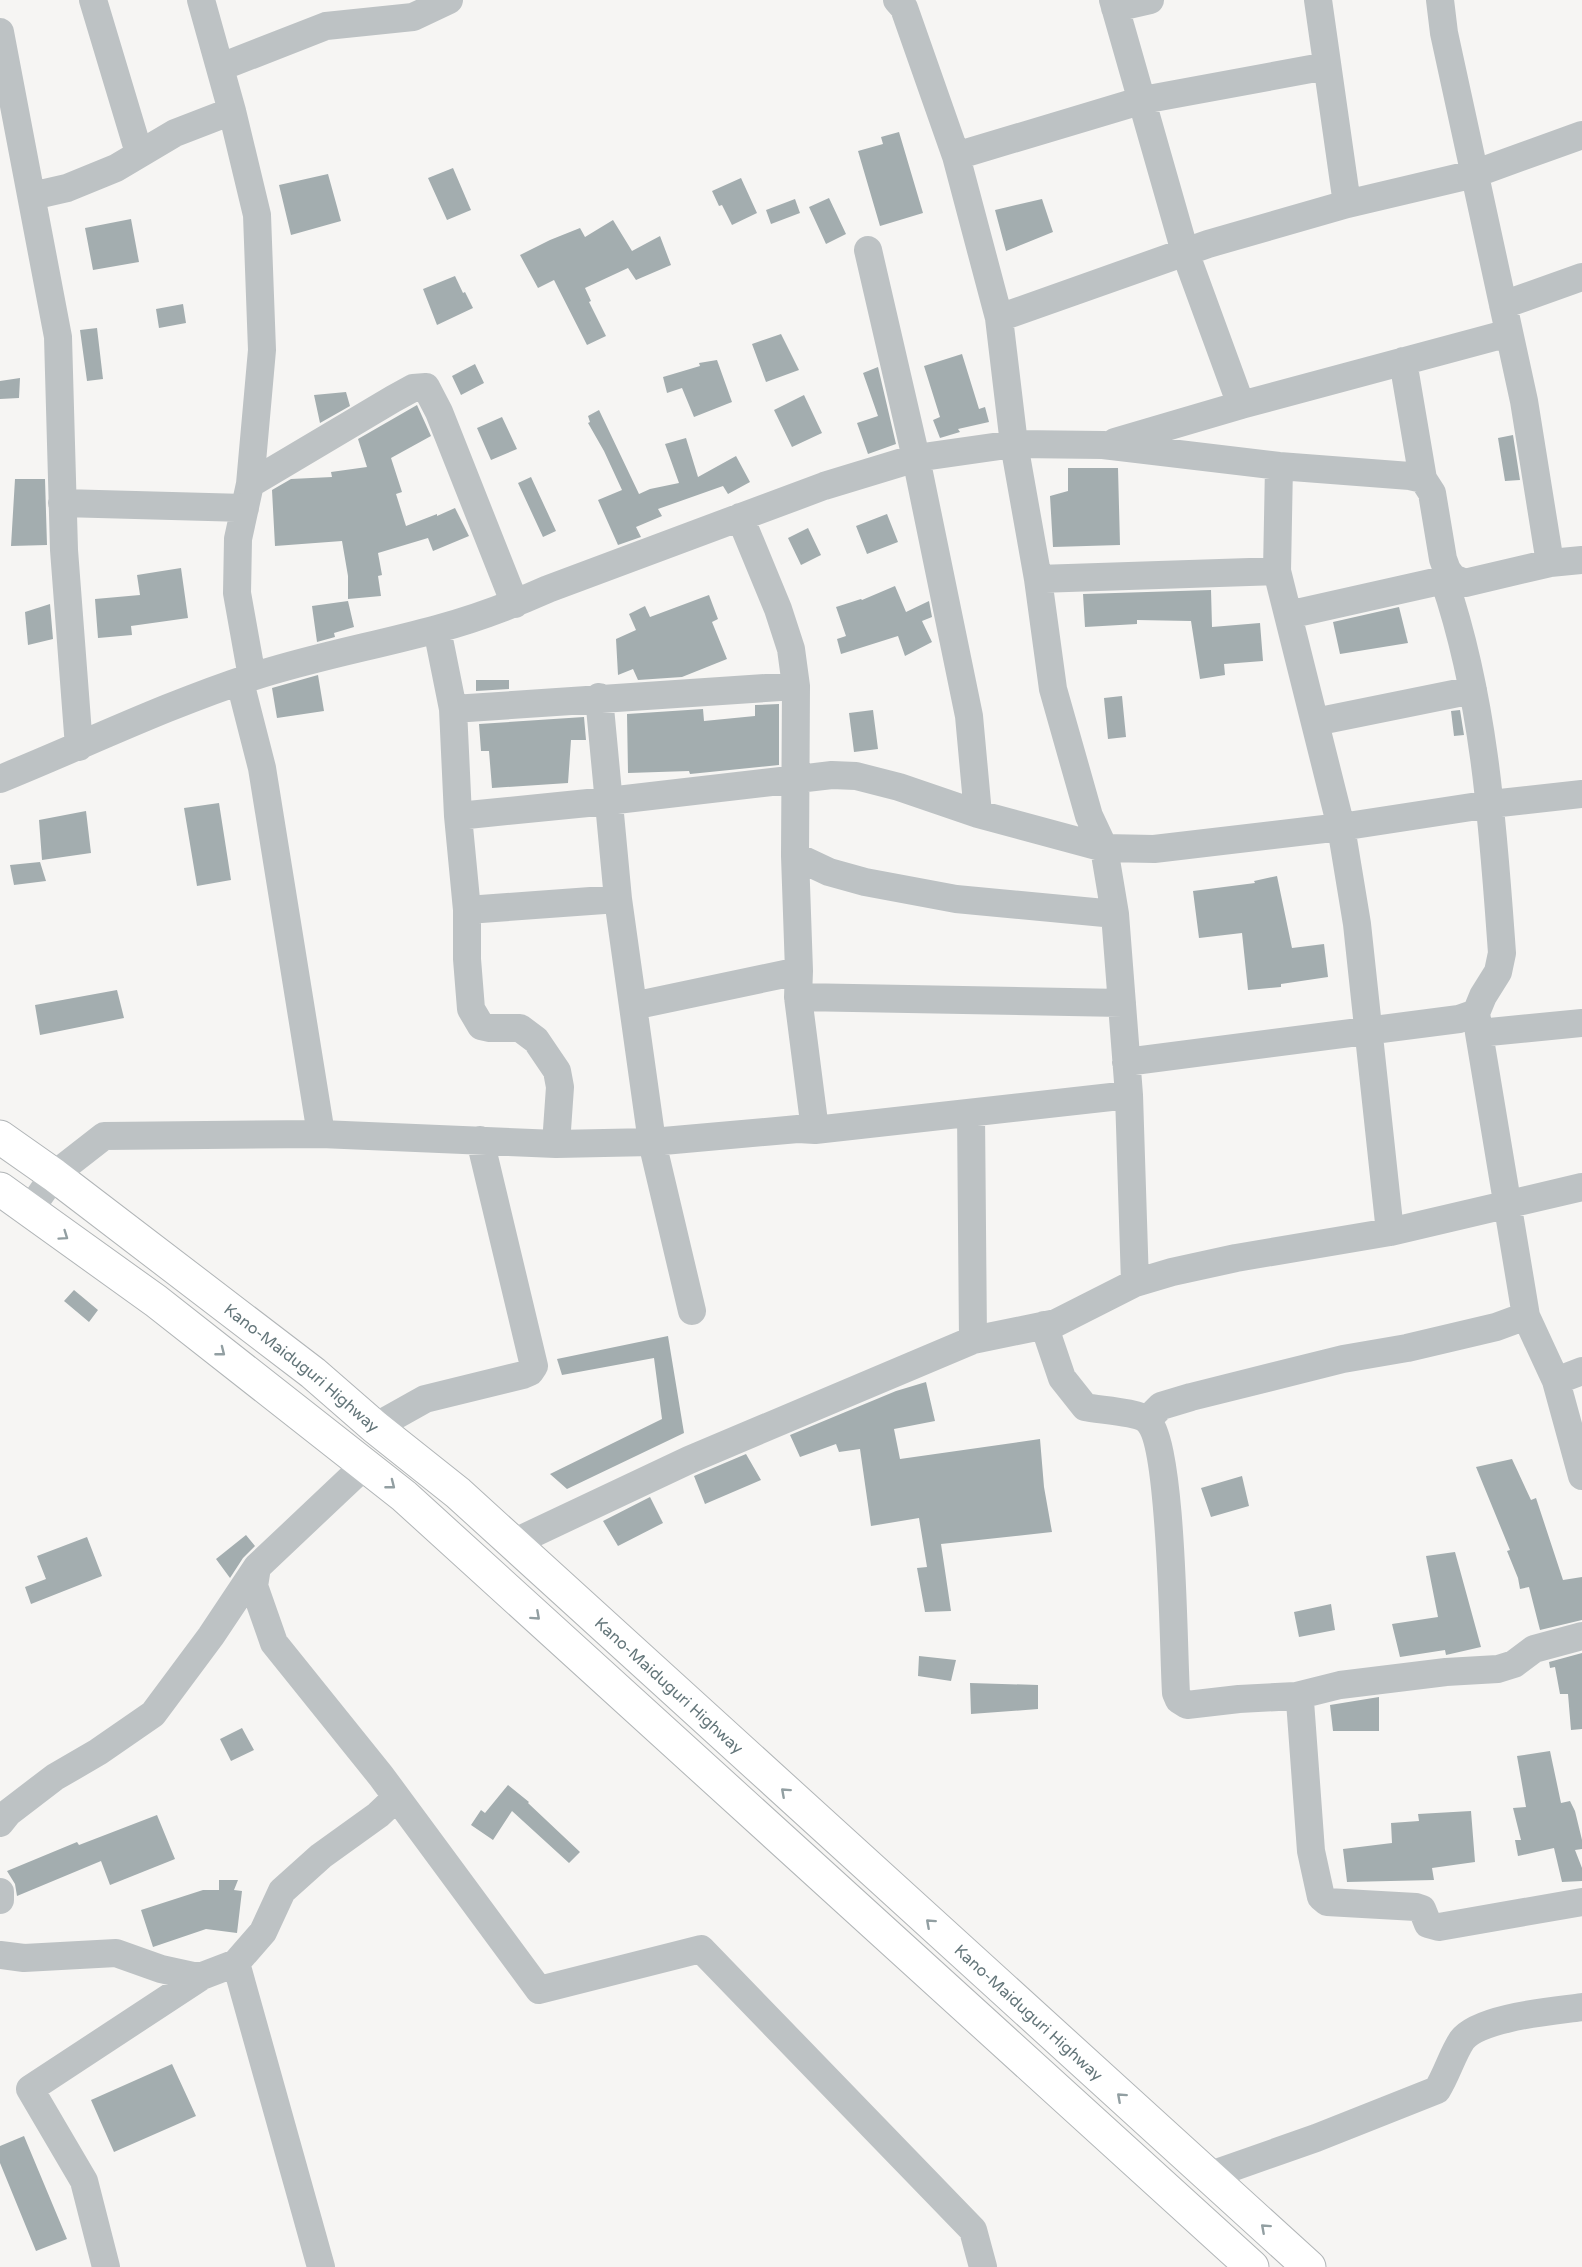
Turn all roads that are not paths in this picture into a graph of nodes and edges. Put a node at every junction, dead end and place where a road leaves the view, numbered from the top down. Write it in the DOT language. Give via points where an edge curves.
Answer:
graph roads {
  1 [pos="93,0"];
  2 [pos="201,0"];
  3 [pos="449,0"];
  4 [pos="1150,0"];
  5 [pos="1318,0"];
  6 [pos="1440,0"];
  7 [pos="908,3"];
  8 [pos="1114,4"];
  9 [pos="0,32"];
  10 [pos="1327,66"];
  11 [pos="221,67"];
  12 [pos="1143,100"];
  13 [pos="232,111"];
  14 [pos="1582,135"];
  15 [pos="139,153"];
  16 [pos="956,156"];
  17 [pos="1474,174"];
  18 [pos="32,196"];
  19 [pos="1347,204"];
  20 [pos="868,250"];
  21 [pos="1185,252"];
  22 [pos="1582,277"];
  23 [pos="1503,305"];
  24 [pos="999,318"];
  25 [pos="1509,333"];
  26 [pos="1403,361"];
  27 [pos="1240,405"];
  28 [pos="1014,444"];
  29 [pos="1103,446"];
  30 [pos="916,458"];
  31 [pos="1279,466"];
  32 [pos="1423,480"];
  33 [pos="248,496"];
  34 [pos="62,503"];
  35 [pos="740,517"];
  36 [pos="1582,560"];
  37 [pos="1550,564"];
  38 [pos="1277,571"];
  39 [pos="1038,579"];
  40 [pos="1448,579"];
  41 [pos="515,604"];
  42 [pos="1288,615"];
  43 [pos="437,629"];
  44 [pos="246,679"];
  45 [pos="796,686"];
  46 [pos="1473,690"];
  47 [pos="599,698"];
  48 [pos="453,709"];
  49 [pos="1315,722"];
  50 [pos="79,747"];
  51 [pos="0,779"];
  52 [pos="795,780"];
  53 [pos="1582,794"];
  54 [pos="608,801"];
  55 [pos="1491,804"];
  56 [pos="978,814"];
  57 [pos="458,816"];
  58 [pos="1341,827"];
  59 [pos="1104,848"];
  60 [pos="795,856"];
  61 [pos="618,899"];
  62 [pos="466,910"];
  63 [pos="1115,914"];
  64 [pos="798,984"];
  65 [pos="1122,1003"];
  66 [pos="633,1006"];
  67 [pos="1477,1023"];
  68 [pos="1582,1023"];
  69 [pos="1367,1031"];
  70 [pos="1126,1062"];
  71 [pos="1129,1095"];
  72 [pos="971,1113"];
  73 [pos="815,1130"];
  74 [pos="321,1134"];
  75 [pos="0,1137"];
  76 [pos="480,1140"];
  77 [pos="652,1142"];
  78 [pos="556,1144"];
  79 [pos="54,1175"];
  80 [pos="1582,1187"];
  81 [pos="0,1189"];
  82 [pos="1507,1205"];
  83 [pos="29,1211"];
  84 [pos="1390,1232"];
  85 [pos="1135,1283"];
  86 [pos="692,1311"];
  87 [pos="1526,1316"];
  88 [pos="1044,1325"];
  89 [pos="973,1340"];
  90 [pos="1569,1376"];
  91 [pos="1147,1420"];
  92 [pos="375,1427"];
  93 [pos="364,1465"];
  94 [pos="1582,1476"];
  95 [pos="513,1543"];
  96 [pos="257,1567"];
  97 [pos="1582,1636"];
  98 [pos="1296,1696"];
  99 [pos="396,1798"];
  100 [pos="0,1824"];
  101 [pos="0,1892"];
  102 [pos="0,1900"];
  103 [pos="1582,1902"];
  104 [pos="0,1955"];
  105 [pos="236,1963"];
  106 [pos="202,1976"];
  107 [pos="1582,2007"];
  108 [pos="1208,2176"];
  109 [pos="106,2267"];
  110 [pos="321,2267"];
  111 [pos="983,2267"];
  112 [pos="1252,2267"];
  113 [pos="1309,2267"];
  1 -- 15 [label="street"];
  2 -- 11 [label="street"];
  3 -- 11 [label="street" via="413,17 326,26"];
  4 -- 8 [label="street"];
  5 -- 10 [label="street"];
  6 -- 17 [label="street"];
  7 -- 16 [label="street"];
  8 -- 12 [label="street"];
  9 -- 18 [label="street"];
  10 -- 12 [label="street"];
  10 -- 19 [label="street"];
  11 -- 13 [label="street"];
  12 -- 16 [label="street"];
  12 -- 21 [label="street"];
  13 -- 15 [label="street"];
  13 -- 33 [label="street" via="257,215 262,350"];
  14 -- 17 [label="street"];
  15 -- 18 [label="street" via="116,168 67,188"];
  16 -- 24 [label="street"];
  17 -- 19 [label="street"];
  17 -- 23 [label="street"];
  18 -- 34 [label="street" via="58,338"];
  19 -- 21 [label="street"];
  20 -- 30 [label="street"];
  21 -- 24 [label="street"];
  21 -- 27 [label="street"];
  22 -- 23 [label="street"];
  23 -- 25 [label="street"];
  24 -- 28 [label="street"];
  25 -- 26 [label="street"];
  25 -- 37 [label="street"];
  26 -- 27 [label="street"];
  26 -- 32 [label="street"];
  27 -- 29 [label="street"];
  28 -- 29 [label="street"];
  28 -- 30 [label="street"];
  28 -- 39 [label="street"];
  29 -- 31 [label="street"];
  30 -- 35 [label="street"];
  30 -- 56 [label="street" via="969,716"];
  31 -- 32 [label="street" via="1367,471"];
  31 -- 38 [label="street"];
  32 -- 40 [label="street" via="1432,493"];
  33 -- 34 [label="street"];
  33 -- 41 [label="street" via="413,388 426,387"];
  33 -- 44 [label="street" via="238,539 237,593"];
  34 -- 50 [label="street"];
  35 -- 41 [label="street"];
  35 -- 45 [label="street" via="778,609 791,649"];
  36 -- 37 [label="street"];
  37 -- 40 [label="street" via="1465,583"];
  38 -- 39 [label="street"];
  38 -- 42 [label="street"];
  39 -- 59 [label="street" via="1053,690 1089,816"];
  40 -- 42 [label="street"];
  40 -- 46 [label="street"];
  41 -- 43 [label="street"];
  42 -- 49 [label="street"];
  43 -- 44 [label="street"];
  43 -- 48 [label="street"];
  44 -- 50 [label="street"];
  44 -- 74 [label="street"];
  45 -- 47 [label="street"];
  45 -- 52 [label="street"];
  46 -- 49 [label="street"];
  46 -- 55 [label="street"];
  47 -- 48 [label="street"];
  47 -- 54 [label="street"];
  48 -- 57 [label="street"];
  49 -- 58 [label="street"];
  50 -- 51 [label="street"];
  52 -- 54 [label="street"];
  52 -- 56 [label="street" via="856,776"];
  52 -- 60 [label="street"];
  53 -- 55 [label="street"];
  54 -- 57 [label="street"];
  54 -- 61 [label="street"];
  55 -- 58 [label="street"];
  55 -- 67 [label="street" via="1502,953"];
  56 -- 59 [label="street"];
  57 -- 62 [label="street"];
  58 -- 59 [label="street" via="1154,849"];
  58 -- 69 [label="street" via="1357,924"];
  59 -- 63 [label="street"];
  60 -- 63 [label="street" via="829,872 865,882 956,898"];
  60 -- 64 [label="street"];
  61 -- 62 [label="street"];
  61 -- 66 [label="street"];
  62 -- 78 [label="street" via="471,1009 481,1026 520,1028 536,1040 557,1071 560,1087"];
  63 -- 65 [label="street"];
  64 -- 65 [label="street"];
  64 -- 66 [label="street"];
  64 -- 73 [label="street"];
  65 -- 70 [label="street"];
  66 -- 77 [label="street"];
  67 -- 68 [label="street"];
  67 -- 69 [label="street" via="1459,1019"];
  67 -- 82 [label="street"];
  69 -- 70 [label="street"];
  69 -- 84 [label="street"];
  70 -- 71 [label="street"];
  71 -- 72 [label="street"];
  71 -- 85 [label="street"];
  72 -- 73 [label="street"];
  72 -- 89 [label="street"];
  73 -- 77 [label="street"];
  74 -- 76 [label="street"];
  74 -- 79 [label="street" via="104,1136"];
  75 -- 79 [label="highway, Kano-Maiduguri Highway"];
  76 -- 78 [label="street"];
  76 -- 92 [label="street" via="534,1366 523,1375 425,1399"];
  77 -- 78 [label="street"];
  77 -- 86 [label="street"];
  79 -- 83 [label="street"];
  79 -- 92 [label="highway, Kano-Maiduguri Highway" via="304,1366"];
  80 -- 82 [label="street"];
  81 -- 83 [label="highway"];
  82 -- 84 [label="street"];
  82 -- 87 [label="street"];
  83 -- 93 [label="highway, one-way" via="156,1301"];
  84 -- 85 [label="street" via="1236,1258"];
  85 -- 88 [label="street" via="1056,1323"];
  87 -- 90 [label="street"];
  87 -- 91 [label="street" via="1496,1327 1342,1359 1191,1397 1161,1406"];
  88 -- 89 [label="street"];
  88 -- 91 [label="street" via="1062,1378 1085,1407 1140,1415"];
  89 -- 95 [label="street" via="689,1460"];
  90 -- 94 [label="street"];
  91 -- 98 [label="street" via="1154,1428 1164,1472 1179,1700 1187,1705"];
  92 -- 95 [label="highway, Kano-Maiduguri Highway"];
  93 -- 96 [label="street"];
  93 -- 112 [label="highway, one-way" via="404,1496"];
  108 -- 95 [label="highway, Kano-Maiduguri Highway, one-way"];
  96 -- 99 [label="street" via="254,1586 274,1643"];
  96 -- 100 [label="street" via="153,1714 55,1777 8,1813"];
  97 -- 98 [label="street" via="1534,1649 1514,1664 1498,1669 1340,1685"];
  98 -- 103 [label="street" via="1300,1701 1311,1851 1321,1897 1327,1902 1416,1906 1422,1909 1428,1924 1439,1927"];
  99 -- 105 [label="street" via="282,1892 263,1932"];
  99 -- 111 [label="street" via="539,1990 701,1949 973,2230"];
  101 -- 102 [label="street"];
  104 -- 106 [label="street" via="24,1958 116,1953 180,1975"];
  105 -- 106 [label="street"];
  105 -- 110 [label="street"];
  106 -- 109 [label="street" via="30,2089 84,2181"];
  107 -- 108 [label="street" via="1507,2019 1474,2029 1462,2040 1437,2090"];
  113 -- 108 [label="highway, Kano-Maiduguri Highway, one-way"];
}
